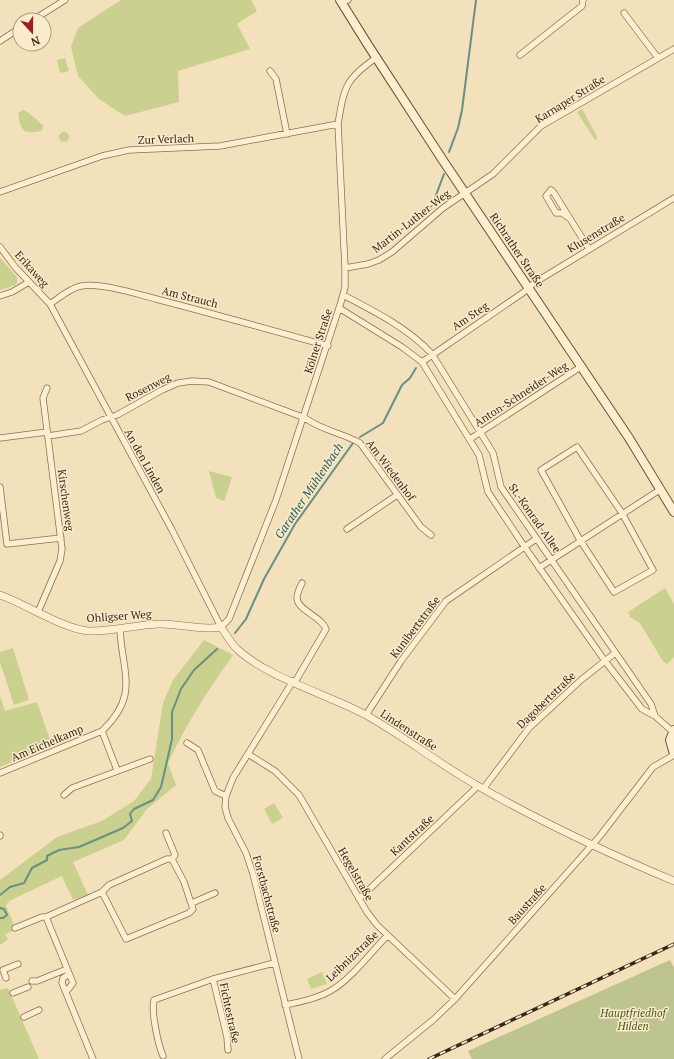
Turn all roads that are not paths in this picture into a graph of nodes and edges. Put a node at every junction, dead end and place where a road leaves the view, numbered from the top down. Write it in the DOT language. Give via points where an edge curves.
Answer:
graph roads {
  1 [pos="65,0"];
  2 [pos="583,0"];
  3 [pos="343,1"];
  4 [pos="57,2"];
  5 [pos="44,12"];
  6 [pos="624,13"];
  7 [pos="12,33"];
  8 [pos="0,41"];
  9 [pos="674,49"];
  10 [pos="520,55"];
  11 [pos="376,58"];
  12 [pos="658,58"];
  13 [pos="270,71"];
  14 [pos="338,124"];
  15 [pos="287,134"];
  16 [pos="0,192"];
  17 [pos="466,194"];
  18 [pos="674,198"];
  19 [pos="569,218"];
  20 [pos="0,247"];
  21 [pos="589,249"];
  22 [pos="345,268"];
  23 [pos="28,282"];
  24 [pos="529,287"];
  25 [pos="343,295"];
  26 [pos="0,296"];
  27 [pos="50,304"];
  28 [pos="339,308"];
  29 [pos="328,346"];
  30 [pos="432,354"];
  31 [pos="422,362"];
  32 [pos="582,366"];
  33 [pos="47,388"];
  34 [pos="110,417"];
  35 [pos="304,418"];
  36 [pos="482,432"];
  37 [pos="47,434"];
  38 [pos="0,438"];
  39 [pos="470,439"];
  40 [pos="0,487"];
  41 [pos="661,489"];
  42 [pos="397,495"];
  43 [pos="674,512"];
  44 [pos="622,513"];
  45 [pos="348,529"];
  46 [pos="431,535"];
  47 [pos="61,538"];
  48 [pos="536,539"];
  49 [pos="580,540"];
  50 [pos="524,546"];
  51 [pos="551,559"];
  52 [pos="539,568"];
  53 [pos="302,583"];
  54 [pos="0,595"];
  55 [pos="38,612"];
  56 [pos="221,628"];
  57 [pos="120,629"];
  58 [pos="615,653"];
  59 [pos="605,661"];
  60 [pos="294,682"];
  61 [pos="366,715"];
  62 [pos="655,716"];
  63 [pos="102,730"];
  64 [pos="673,731"];
  65 [pos="187,744"];
  66 [pos="248,754"];
  67 [pos="674,755"];
  68 [pos="150,758"];
  69 [pos="117,770"];
  70 [pos="0,773"];
  71 [pos="481,788"];
  72 [pos="64,795"];
  73 [pos="226,796"];
  74 [pos="166,833"];
  75 [pos="593,844"];
  76 [pos="172,859"];
  77 [pos="674,881"];
  78 [pos="102,892"];
  79 [pos="215,893"];
  80 [pos="360,898"];
  81 [pos="192,903"];
  82 [pos="46,917"];
  83 [pos="15,928"];
  84 [pos="387,936"];
  85 [pos="274,963"];
  86 [pos="18,964"];
  87 [pos="68,971"];
  88 [pos="6,978"];
  89 [pos="213,979"];
  90 [pos="32,982"];
  91 [pos="28,987"];
  92 [pos="66,992"];
  93 [pos="13,993"];
  94 [pos="455,1000"];
  95 [pos="285,1005"];
  96 [pos="39,1010"];
  97 [pos="24,1017"];
  98 [pos="228,1050"];
  99 [pos="163,1056"];
  100 [pos="93,1059"];
  101 [pos="299,1059"];
  102 [pos="385,1059"];
  1 -- 4 [label="street"];
  2 -- 10 [label="street" via="582,6"];
  3 -- 11 [label="main road, Richrather Straße"];
  4 -- 5 [label="street"];
  6 -- 12 [label="street"];
  7 -- 8 [label="street"];
  9 -- 12 [label="street, Karnaper Straße"];
  11 -- 14 [label="street, Kölner Straße" via="351,78"];
  11 -- 17 [label="main road, Richrather Straße"];
  12 -- 17 [label="street, Karnaper Straße" via="541,126 493,174"];
  13 -- 15 [label="street" via="276,79"];
  14 -- 15 [label="street, Zur Verlach"];
  14 -- 22 [label="street, Kölner Straße"];
  15 -- 16 [label="street, Zur Verlach" via="220,146 124,151 102,156"];
  17 -- 22 [label="street, Martin-Luther-Weg" via="423,223 392,252 379,260"];
  17 -- 24 [label="main road, Richrather Straße"];
  18 -- 21 [label="street, Klusenstraße"];
  19 -- 19 [label="street" via="554,192 551,190 546,196 556,213 562,213"];
  19 -- 21 [label="street"];
  20 -- 23 [label="street, Erikaweg"];
  21 -- 24 [label="street, Klusenstraße"];
  22 -- 25 [label="street, Kölner Straße"];
  23 -- 26 [label="street" via="19,289"];
  23 -- 27 [label="street, Erikaweg"];
  24 -- 30 [label="street, Am Steg"];
  24 -- 32 [label="main road, Richrather Straße"];
  25 -- 28 [label="street, Kölner Straße"];
  25 -- 30 [label="street, St.-Konrad-Allee" via="373,310 419,340"];
  27 -- 29 [label="street, Am Strauch" via="72,289 94,285 230,318"];
  27 -- 34 [label="street, An den Linden"];
  28 -- 29 [label="street, Kölner Straße"];
  28 -- 31 [label="street, St.-Konrad-Allee"];
  29 -- 35 [label="street, Kölner Straße"];
  30 -- 31 [label="street, Am Steg"];
  30 -- 36 [label="street, St.-Konrad-Allee"];
  31 -- 39 [label="street, St.-Konrad-Allee"];
  32 -- 36 [label="street, Anton-Schneider-Weg"];
  32 -- 41 [label="main road, Richrather Straße"];
  33 -- 37 [label="street, Kirschenweg" via="43,398"];
  34 -- 35 [label="street, Rosenweg" via="178,383 192,381 209,382"];
  34 -- 37 [label="street, Rosenweg" via="77,432"];
  34 -- 56 [label="street, An den Linden" via="172,530"];
  35 -- 42 [label="street, Am Wiedenhof" via="314,425 360,443"];
  35 -- 56 [label="street, Kölner Straße" via="247,575 229,619"];
  36 -- 39 [label="street, Anton-Schneider-Weg"];
  36 -- 48 [label="street, St.-Konrad-Allee" via="494,456 501,487"];
  37 -- 38 [label="street, Rosenweg"];
  37 -- 47 [label="street, Kirschenweg"];
  39 -- 50 [label="street, St.-Konrad-Allee" via="479,455 487,489"];
  40 -- 47 [label="street" via="8,544"];
  41 -- 43 [label="main road, Richrather Straße"];
  41 -- 44 [label="street"];
  42 -- 45 [label="street"];
  42 -- 46 [label="street, Am Wiedenhof" via="420,527"];
  44 -- 49 [label="street"];
  44 -- 49 [label="street" via="653,570 614,592"];
  44 -- 49 [label="street" via="577,447 541,470"];
  47 -- 55 [label="street, Kirschenweg" via="60,561"];
  48 -- 50 [label="street, Kunibertstraße"];
  48 -- 51 [label="street, St.-Konrad-Allee"];
  49 -- 51 [label="street"];
  50 -- 52 [label="street, St.-Konrad-Allee"];
  50 -- 61 [label="street, Kunibertstraße" via="446,601 401,661"];
  51 -- 52 [label="street"];
  51 -- 58 [label="street, St.-Konrad-Allee"];
  52 -- 59 [label="street, St.-Konrad-Allee"];
  53 -- 60 [label="street, Forstbachstraße" via="297,596 299,604 323,623 326,629"];
  54 -- 55 [label="street, Ohligser Weg"];
  55 -- 57 [label="street, Ohligser Weg" via="72,627 87,630"];
  56 -- 57 [label="street, Ohligser Weg" via="158,624"];
  56 -- 60 [label="street, Lindenstraße" via="244,655"];
  57 -- 63 [label="street, Am Eichelkamp" via="127,684 124,700 111,722"];
  58 -- 59 [label="street, Dagobertstraße"];
  58 -- 62 [label="street, St.-Konrad-Allee" via="651,704"];
  59 -- 62 [label="street, St.-Konrad-Allee" via="642,709"];
  59 -- 71 [label="street, Dagobertstraße" via="529,728"];
  60 -- 61 [label="street, Lindenstraße"];
  60 -- 66 [label="street, Forstbachstraße"];
  61 -- 71 [label="street, Lindenstraße"];
  62 -- 64 [label="street, St.-Konrad-Allee"];
  63 -- 69 [label="street"];
  63 -- 70 [label="street, Am Eichelkamp"];
  64 -- 67 [label="main road, Baustraße" via="670,744"];
  65 -- 73 [label="street" via="198,750 215,791"];
  66 -- 73 [label="street, Forstbachstraße" via="233,778"];
  66 -- 80 [label="street, Hegelstraße" via="275,771 299,795"];
  67 -- 75 [label="street, Baustraße" via="653,767"];
  68 -- 69 [label="street"];
  69 -- 72 [label="street" via="72,788"];
  71 -- 75 [label="street, Lindenstraße"];
  71 -- 80 [label="street, Kantstraße"];
  73 -- 85 [label="street, Forstbachstraße" via="228,818 246,853 253,874"];
  74 -- 76 [label="street" via="175,855"];
  75 -- 77 [label="street, Lindenstraße"];
  75 -- 94 [label="street, Baustraße"];
  76 -- 78 [label="street" via="109,885"];
  76 -- 81 [label="street"];
  78 -- 81 [label="street" via="126,939 189,913 193,909"];
  78 -- 82 [label="street"];
  79 -- 81 [label="street"];
  80 -- 84 [label="street, Hegelstraße" via="366,912"];
  82 -- 83 [label="street"];
  82 -- 87 [label="street"];
  84 -- 94 [label="street, Hegelstraße"];
  84 -- 95 [label="street, Leibnizstraße" via="332,990"];
  85 -- 89 [label="street, Fichtestraße"];
  85 -- 95 [label="street, Forstbachstraße"];
  86 -- 88 [label="street" via="3,970"];
  87 -- 90 [label="street"];
  87 -- 92 [label="street" via="62,983"];
  87 -- 92 [label="street" via="73,983"];
  89 -- 98 [label="street, Fichtestraße"];
  89 -- 99 [label="street, Fichtestraße" via="154,1000"];
  91 -- 93 [label="street"];
  92 -- 100 [label="street"];
  94 -- 102 [label="street, Baustraße"];
  95 -- 101 [label="street, Forstbachstraße"];
  96 -- 97 [label="street"];
}
